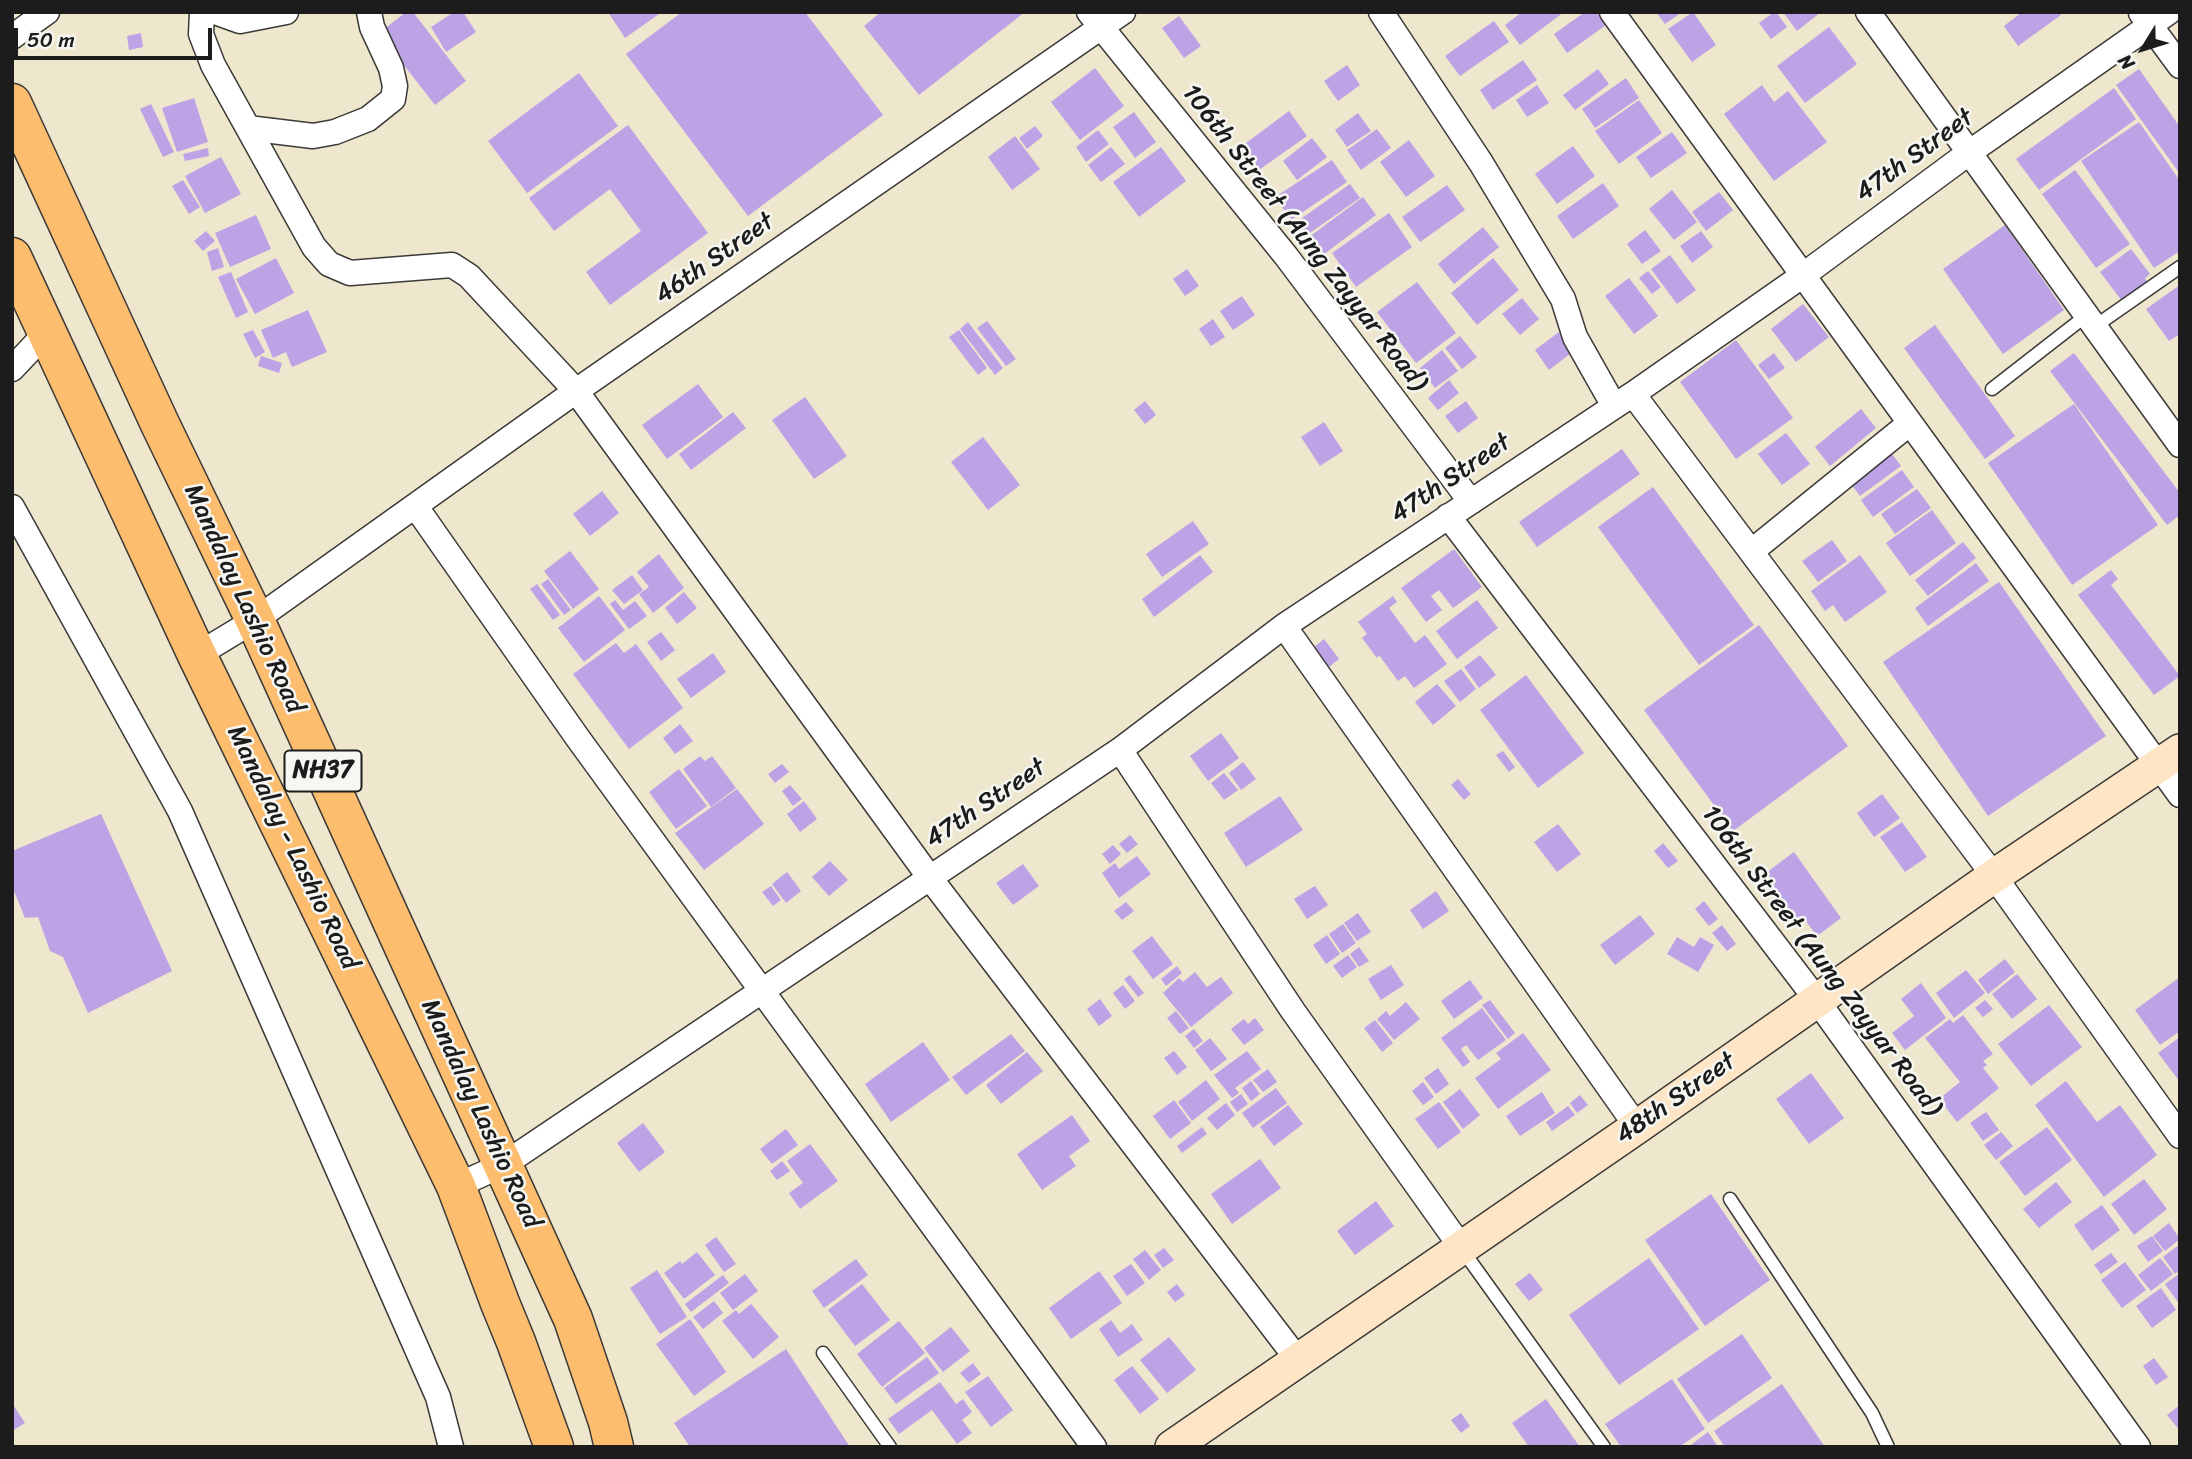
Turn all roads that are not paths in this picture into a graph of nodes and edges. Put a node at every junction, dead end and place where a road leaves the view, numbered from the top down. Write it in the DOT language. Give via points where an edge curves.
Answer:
graph roads {
  1 [pos="47,12"];
  2 [pos="202,12"];
  3 [pos="215,12"];
  4 [pos="286,12"];
  5 [pos="369,12"];
  6 [pos="1124,12"];
  7 [pos="1381,12"];
  8 [pos="1612,12"];
  9 [pos="1868,12"];
  10 [pos="2153,17"];
  11 [pos="1095,20"];
  12 [pos="12,37"];
  13 [pos="2180,66"];
  14 [pos="12,103"];
  15 [pos="248,128"];
  16 [pos="1970,152"];
  17 [pos="12,257"];
  18 [pos="2180,267"];
  19 [pos="1802,276"];
  20 [pos="2091,321"];
  21 [pos="46,333"];
  22 [pos="12,369"];
  23 [pos="1992,389"];
  24 [pos="576,391"];
  25 [pos="1624,400"];
  26 [pos="1910,423"];
  27 [pos="2180,445"];
  28 [pos="1471,502"];
  29 [pos="12,507"];
  30 [pos="416,508"];
  31 [pos="1448,516"];
  32 [pos="1752,551"];
  33 [pos="254,620"];
  34 [pos="1284,626"];
  35 [pos="197,656"];
  36 [pos="1120,750"];
  37 [pos="2169,759"];
  38 [pos="330,787"];
  39 [pos="2180,795"];
  40 [pos="277,817"];
  41 [pos="1994,876"];
  42 [pos="930,878"];
  43 [pos="762,989"];
  44 [pos="1816,999"];
  45 [pos="1637,1127"];
  46 [pos="2180,1136"];
  47 [pos="503,1165"];
  48 [pos="456,1185"];
  49 [pos="1730,1199"];
  50 [pos="1461,1247"];
  51 [pos="556,1280"];
  52 [pos="500,1303"];
  53 [pos="822,1353"];
  54 [pos="1298,1360"];
  55 [pos="451,1447"];
  56 [pos="554,1447"];
  57 [pos="614,1447"];
  58 [pos="890,1447"];
  59 [pos="1094,1447"];
  60 [pos="1172,1447"];
  61 [pos="1604,1447"];
  62 [pos="1888,1447"];
  63 [pos="2138,1447"];
  1 -- 12 [label="street"];
  2 -- 15 [label="street" via="205,48"];
  3 -- 4 [label="street" via="240,21"];
  5 -- 15 [label="street" via="391,68 393,99 368,120 335,132 313,136"];
  6 -- 11 [label="street, 46th Street"];
  7 -- 25 [label="street" via="1481,163 1563,299 1575,337"];
  8 -- 19 [label="street"];
  9 -- 16 [label="street"];
  10 -- 13 [label="street"];
  10 -- 16 [label="street, 47th Street"];
  11 -- 24 [label="street, 46th Street"];
  11 -- 28 [label="street, 106th Street (Aung Zayyar Road)" via="1286,256"];
  14 -- 33 [label="highway, Mandalay Lashio Road / NH37"];
  15 -- 24 [label="street" via="314,247 329,264 350,273 452,265 469,276"];
  16 -- 19 [label="street, 47th Street"];
  16 -- 20 [label="street"];
  17 -- 21 [label="highway, Mandalay - Lashio Road / NH37"];
  18 -- 20 [label="lane"];
  19 -- 25 [label="street, 47th Street"];
  19 -- 26 [label="street"];
  20 -- 23 [label="lane"];
  20 -- 27 [label="street"];
  21 -- 22 [label="street"];
  21 -- 35 [label="highway, Mandalay - Lashio Road / NH37"];
  24 -- 30 [label="street, 46th Street"];
  24 -- 42 [label="street"];
  25 -- 28 [label="street, 47th Street"];
  25 -- 32 [label="street"];
  26 -- 32 [label="street"];
  26 -- 37 [label="street"];
  28 -- 31 [label="street, 47th Street"];
  29 -- 55 [label="street" via="180,811 438,1397"];
  30 -- 33 [label="street, 46th Street"];
  30 -- 43 [label="street"];
  31 -- 34 [label="street, 47th Street"];
  31 -- 44 [label="street, 106th Street (Aung Zayyar Road)"];
  32 -- 41 [label="street"];
  33 -- 35 [label="street, 46th Street"];
  33 -- 38 [label="highway, Mandalay Lashio Road / NH37"];
  34 -- 36 [label="street, 47th Street"];
  34 -- 45 [label="street"];
  35 -- 40 [label="highway, Mandalay - Lashio Road / NH37"];
  36 -- 42 [label="street, 47th Street"];
  36 -- 50 [label="street" via="1286,999"];
  37 -- 39 [label="street"];
  37 -- 41 [label="main road, 48th Street"];
  38 -- 40 [label="highway"];
  38 -- 47 [label="highway, Mandalay Lashio Road / NH37"];
  40 -- 48 [label="highway, Mandalay - Lashio Road / NH37"];
  41 -- 44 [label="main road, 48th Street"];
  41 -- 46 [label="street"];
  42 -- 43 [label="street, 47th Street"];
  42 -- 54 [label="street"];
  43 -- 47 [label="street, 47th Street"];
  43 -- 59 [label="street"];
  44 -- 45 [label="main road, 48th Street"];
  44 -- 63 [label="street, 106th Street (Aung Zayyar Road)"];
  45 -- 50 [label="main road, 48th Street"];
  47 -- 48 [label="street, 47th Street"];
  47 -- 51 [label="highway, Mandalay Lashio Road / NH37"];
  48 -- 52 [label="highway, Mandalay - Lashio Road / NH37"];
  49 -- 62 [label="lane" via="1872,1413"];
  50 -- 54 [label="main road, 48th Street"];
  50 -- 61 [label="lane"];
  51 -- 52 [label="highway"];
  51 -- 57 [label="highway, Mandalay Lashio Road / NH37"];
  52 -- 56 [label="highway, Mandalay - Lashio Road / NH37"];
  53 -- 58 [label="lane"];
  54 -- 60 [label="main road, 48th Street"];
}
